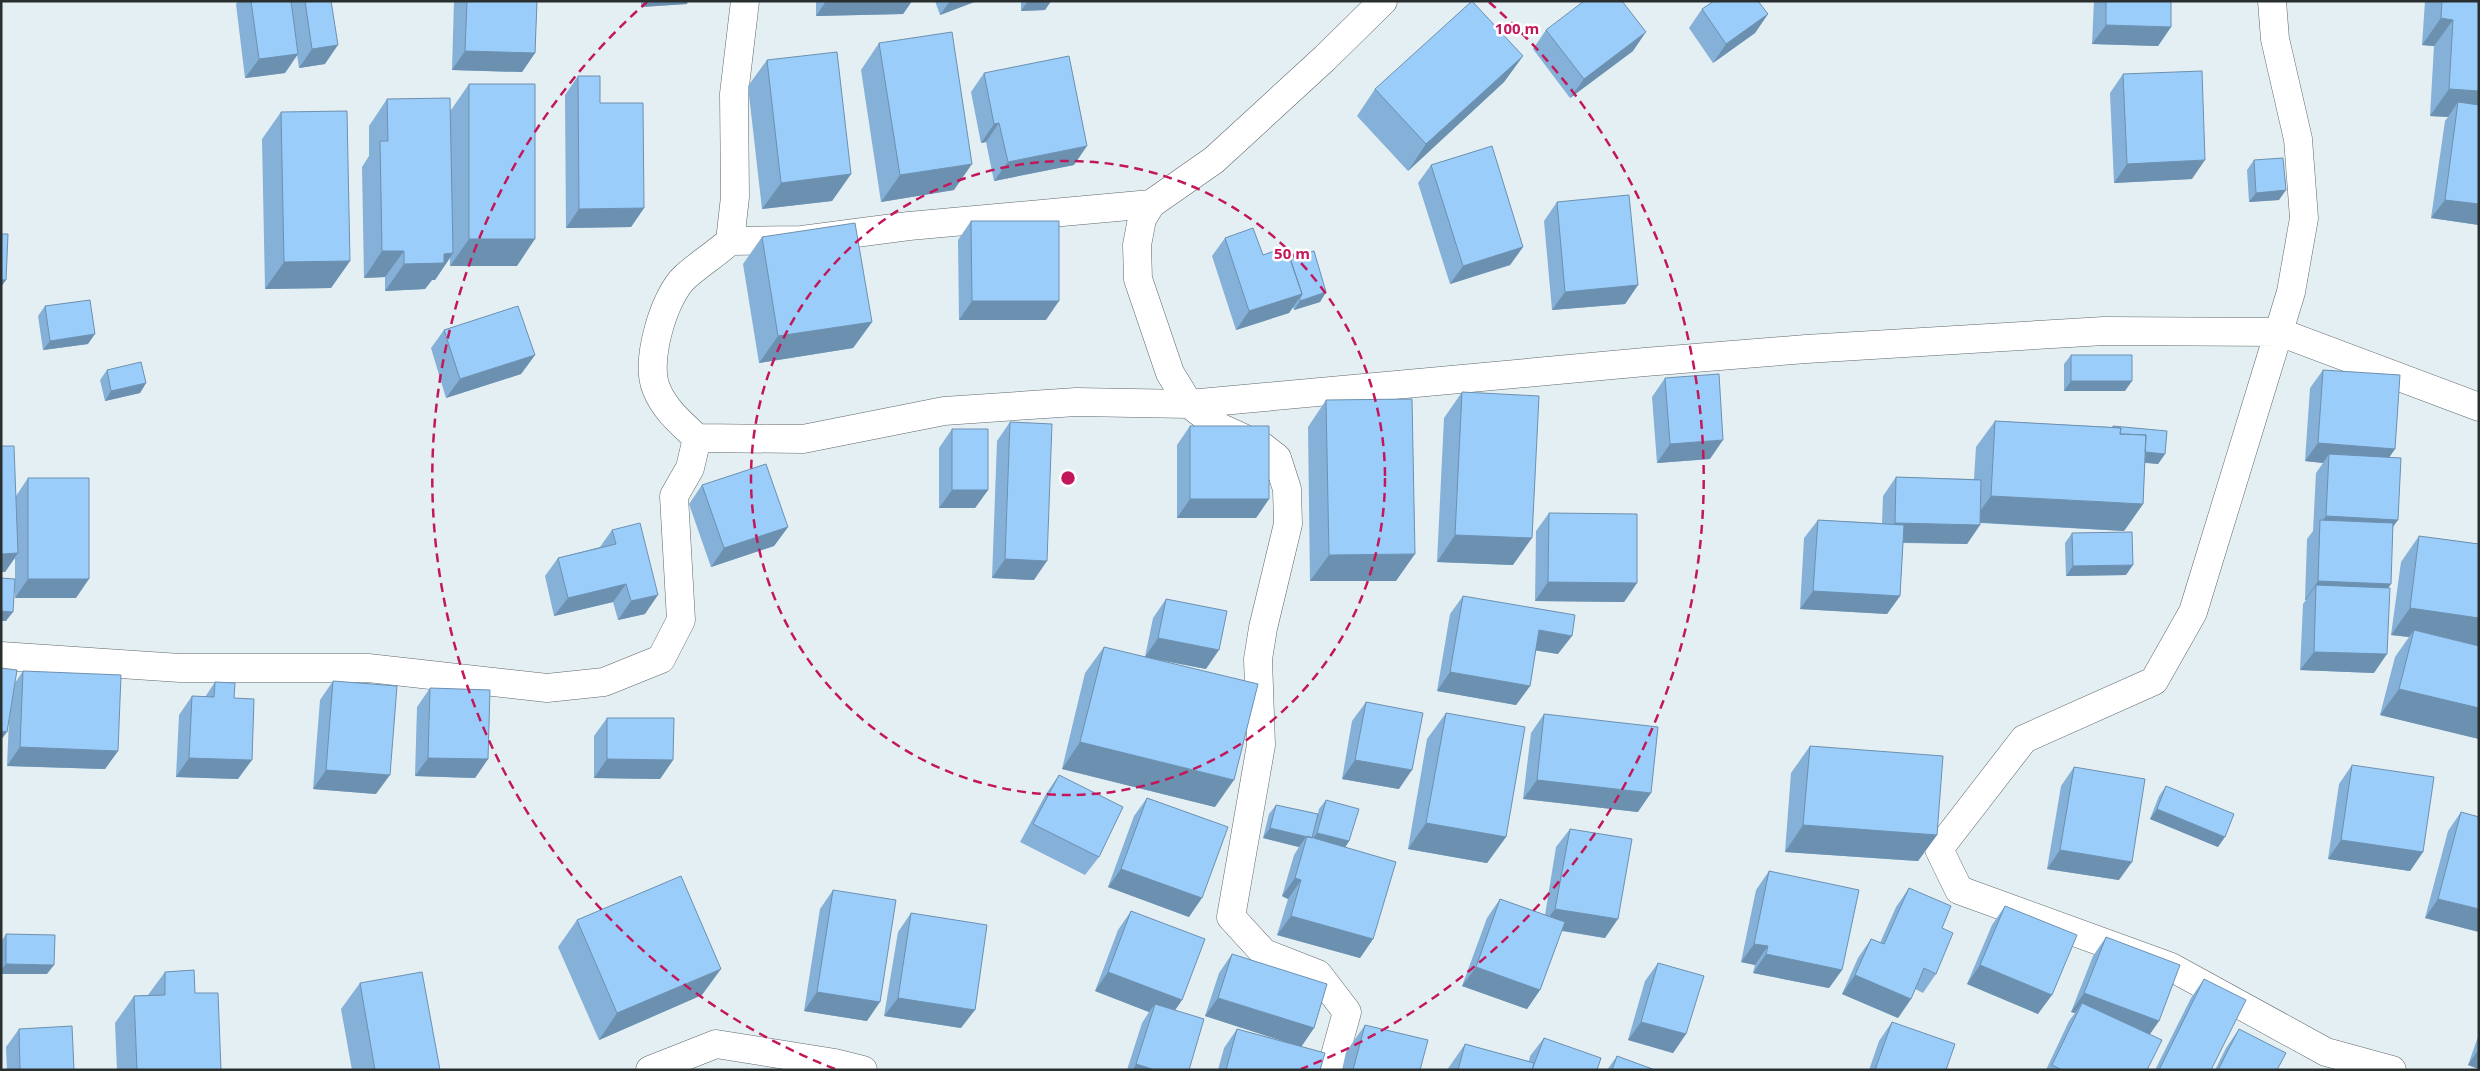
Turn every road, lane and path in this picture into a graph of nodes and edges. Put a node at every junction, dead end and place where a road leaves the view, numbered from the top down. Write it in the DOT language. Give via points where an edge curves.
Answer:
graph roads {
  1 [pos="745,1"];
  2 [pos="1382,1"];
  3 [pos="2272,1"];
  4 [pos="1151,204"];
  5 [pos="730,241"];
  6 [pos="2279,332"];
  7 [pos="1189,404"];
  8 [pos="2479,406"];
  9 [pos="697,438"];
  10 [pos="1,656"];
  11 [pos="650,1070"];
  12 [pos="863,1070"];
  13 [pos="1330,1070"];
  14 [pos="2392,1070"];
  1 -- 5 [label="street" via="734,94 735,197"];
  2 -- 4 [label="street" via="1214,160"];
  3 -- 6 [label="street" via="2274,40 2298,139 2304,218 2291,292"];
  4 -- 5 [label="street" via="909,226 802,240"];
  4 -- 7 [label="street" via="1142,219 1137,245 1138,279 1170,373"];
  5 -- 9 [label="street" via="684,277 664,310 652,367 655,387 665,406"];
  6 -- 7 [label="street" via="2104,332 1806,349"];
  6 -- 8 [label="street"];
  6 -- 14 [label="street" via="2192,612 2154,681 2024,739 1939,849 1958,890 2171,967 2326,1052"];
  7 -- 9 [label="street" via="1076,402 944,412 803,439"];
  7 -- 13 [label="street" via="1219,427 1263,446 1277,458 1287,489 1288,524 1258,659 1261,745 1231,917 1264,953 1318,974 1347,1012"];
  9 -- 10 [label="street" via="690,468 674,496 681,620 661,658 604,682 547,688 368,668 180,668"];
  11 -- 12 [label="street" via="716,1044"];
}
